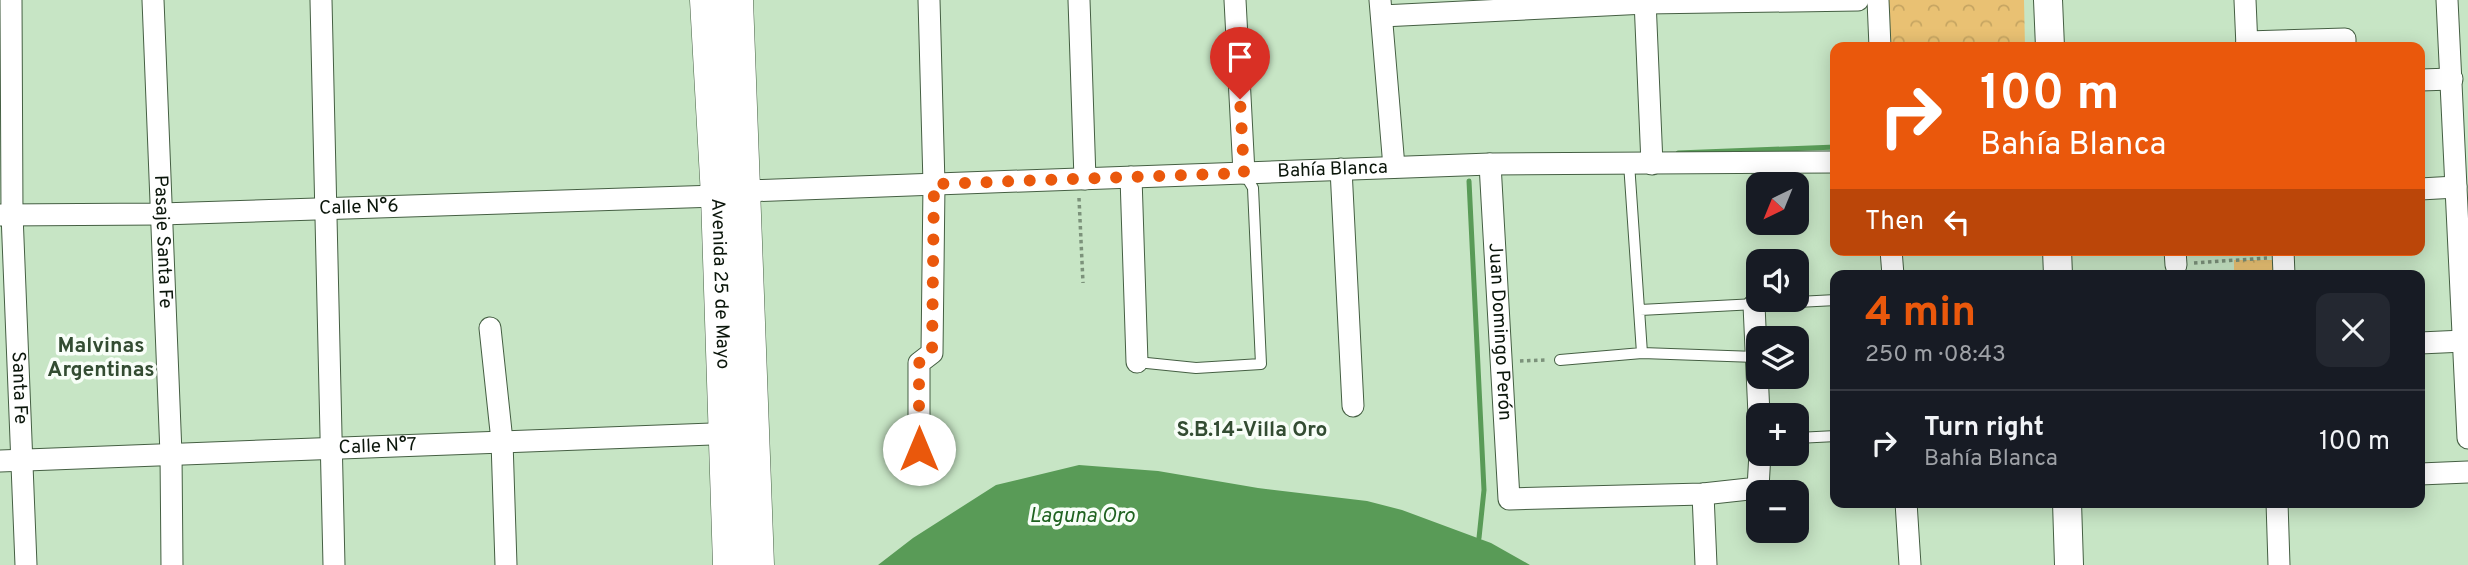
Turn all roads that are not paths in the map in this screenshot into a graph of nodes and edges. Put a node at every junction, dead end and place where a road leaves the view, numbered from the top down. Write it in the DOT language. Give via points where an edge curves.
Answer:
graph roads {
  1 [pos="11,0"];
  2 [pos="153,0"];
  3 [pos="321,0"];
  4 [pos="706,0"];
  5 [pos="737,0"];
  6 [pos="929,0"];
  7 [pos="1079,0"];
  8 [pos="1235,0"];
  9 [pos="1858,0"];
  10 [pos="1878,0"];
  11 [pos="2048,0"];
  12 [pos="2245,0"];
  13 [pos="2447,0"];
  14 [pos="1646,1"];
  15 [pos="1381,8"];
  16 [pos="1880,42"];
  17 [pos="2050,42"];
  18 [pos="2247,42"];
  19 [pos="2296,42"];
  20 [pos="2345,42"];
  21 [pos="2452,79"];
  22 [pos="2425,80"];
  23 [pos="2462,156"];
  24 [pos="1830,162"];
  25 [pos="1629,163"];
  26 [pos="1490,164"];
  27 [pos="1652,164"];
  28 [pos="1394,167"];
  29 [pos="1340,169"];
  30 [pos="1244,173"];
  31 [pos="1131,177"];
  32 [pos="1085,179"];
  33 [pos="934,184"];
  34 [pos="2456,187"];
  35 [pos="2425,189"];
  36 [pos="731,193"];
  37 [pos="325,209"];
  38 [pos="161,214"];
  39 [pos="6,215"];
  40 [pos="1830,300"];
  41 [pos="1809,302"];
  42 [pos="1746,305"];
  43 [pos="1640,310"];
  44 [pos="490,328"];
  45 [pos="2463,341"];
  46 [pos="2425,343"];
  47 [pos="1642,354"];
  48 [pos="1746,356"];
  49 [pos="1560,360"];
  50 [pos="1137,362"];
  51 [pos="1353,406"];
  52 [pos="739,433"];
  53 [pos="1830,436"];
  54 [pos="1809,437"];
  55 [pos="2468,438"];
  56 [pos="502,441"];
  57 [pos="330,447"];
  58 [pos="919,449"];
  59 [pos="172,454"];
  60 [pos="22,460"];
  61 [pos="0,461"];
  62 [pos="1759,466"];
  63 [pos="2468,472"];
  64 [pos="2425,474"];
  65 [pos="1703,494"];
  66 [pos="1906,508"];
  67 [pos="2067,508"];
  68 [pos="2277,508"];
  69 [pos="26,565"];
  70 [pos="172,565"];
  71 [pos="334,565"];
  72 [pos="506,565"];
  73 [pos="729,565"];
  74 [pos="758,565"];
  75 [pos="1706,565"];
  76 [pos="1910,565"];
  77 [pos="2068,565"];
  78 [pos="2279,565"];
  1 -- 39 [label="street, Santa Fe"];
  2 -- 38 [label="street, Pasaje Santa Fe"];
  3 -- 37 [label="street"];
  4 -- 36 [label="main road, Avenida 25 de Mayo"];
  5 -- 36 [label="main road, Avenida 25 de Mayo"];
  6 -- 33 [label="street"];
  7 -- 32 [label="street"];
  8 -- 30 [label="street"];
  9 -- 14 [label="street"];
  10 -- 16 [label="street"];
  11 -- 17 [label="street"];
  12 -- 18 [label="street"];
  13 -- 21 [label="street"];
  14 -- 15 [label="street"];
  14 -- 27 [label="street"];
  15 -- 28 [label="street"];
  19 -- 20 [label="street"];
  21 -- 22 [label="street"];
  21 -- 23 [label="street"];
  23 -- 34 [label="street"];
  24 -- 27 [label="street, Bahía Blanca"];
  25 -- 26 [label="street, Bahía Blanca"];
  25 -- 27 [label="street, Bahía Blanca"];
  25 -- 43 [label="lane"];
  26 -- 28 [label="street, Bahía Blanca"];
  26 -- 65 [label="street, Juan Domingo Perón" via="1509,499"];
  28 -- 29 [label="street, Bahía Blanca"];
  29 -- 30 [label="street, Bahía Blanca"];
  29 -- 51 [label="street"];
  30 -- 31 [label="street, Bahía Blanca"];
  30 -- 50 [label="lane" via="1253,188 1261,364 1196,369"];
  31 -- 32 [label="street, Bahía Blanca"];
  31 -- 50 [label="street"];
  32 -- 33 [label="street, Bahía Blanca"];
  33 -- 36 [label="street, Bahía Blanca"];
  33 -- 58 [label="street" via="932,353 919,363"];
  34 -- 35 [label="street"];
  34 -- 45 [label="street"];
  36 -- 37 [label="street, Calle N°6"];
  36 -- 52 [label="main road, Avenida 25 de Mayo"];
  37 -- 38 [label="street, Calle N°6"];
  37 -- 57 [label="street"];
  38 -- 39 [label="street, Calle N°6"];
  38 -- 59 [label="street, Pasaje Santa Fe"];
  39 -- 60 [label="street, Santa Fe"];
  40 -- 41 [label="lane"];
  42 -- 43 [label="lane"];
  43 -- 47 [label="lane"];
  44 -- 56 [label="street"];
  45 -- 46 [label="street"];
  45 -- 55 [label="street"];
  47 -- 48 [label="lane"];
  47 -- 49 [label="lane"];
  52 -- 56 [label="street, Calle N°7"];
  52 -- 73 [label="main road, Avenida 25 de Mayo"];
  52 -- 74 [label="main road, Avenida 25 de Mayo"];
  53 -- 54 [label="lane"];
  56 -- 57 [label="street, Calle N°7"];
  56 -- 72 [label="street"];
  57 -- 59 [label="street, Calle N°7"];
  57 -- 71 [label="street"];
  59 -- 60 [label="street, Calle N°7"];
  59 -- 70 [label="street, Pasaje Santa Fe"];
  60 -- 61 [label="street, Calle N°7"];
  60 -- 69 [label="street, Santa Fe"];
  62 -- 65 [label="street" via="1758,488"];
  63 -- 64 [label="street"];
  65 -- 75 [label="street"];
  66 -- 76 [label="street"];
  67 -- 77 [label="street"];
  68 -- 78 [label="street"];
}
